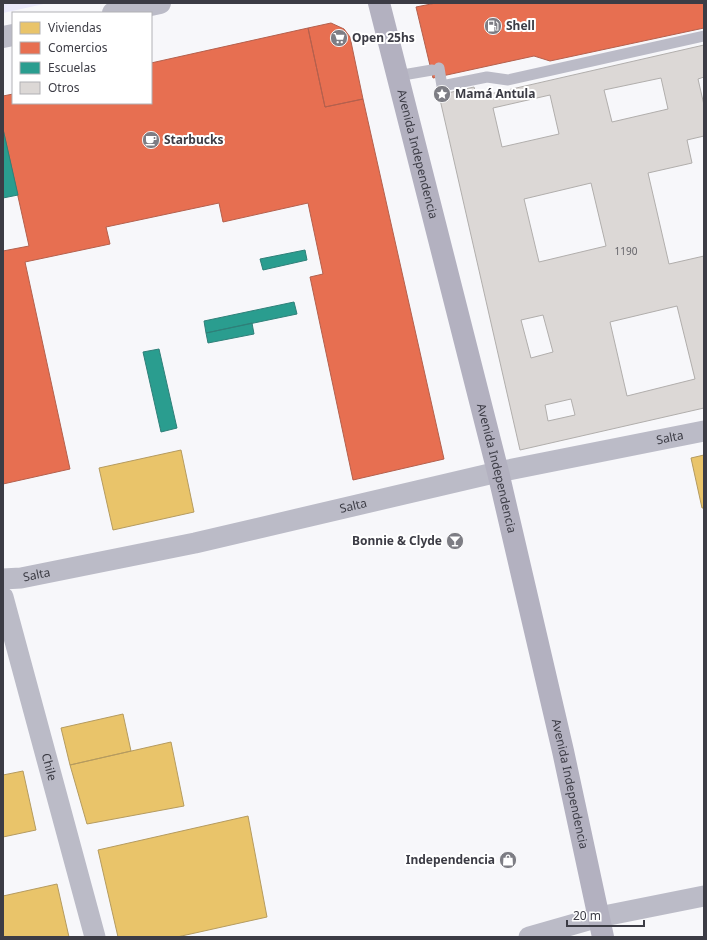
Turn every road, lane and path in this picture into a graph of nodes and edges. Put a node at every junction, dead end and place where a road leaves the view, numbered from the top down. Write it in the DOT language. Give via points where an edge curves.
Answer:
graph roads {
  1 [pos="160,3"];
  2 [pos="379,3"];
  3 [pos="119,12"];
  4 [pos="704,36"];
  5 [pos="397,76"];
  6 [pos="704,431"];
  7 [pos="498,472"];
  8 [pos="3,579"];
  9 [pos="3,597"];
  10 [pos="704,896"];
  11 [pos="601,927"];
  12 [pos="96,937"];
  13 [pos="529,937"];
  1 -- 3 [label="street"];
  2 -- 5 [label="main road, Avenida Independencia"];
  4 -- 5 [label="lane" via="508,80 487,77 442,86 435,69"];
  5 -- 7 [label="main road, Avenida Independencia"];
  6 -- 7 [label="street, Salta"];
  7 -- 8 [label="street, Salta" via="195,543 21,578"];
  7 -- 11 [label="main road, Avenida Independencia"];
  9 -- 12 [label="street, Chile"];
  10 -- 11 [label="street"];
  11 -- 13 [label="street"];
}
